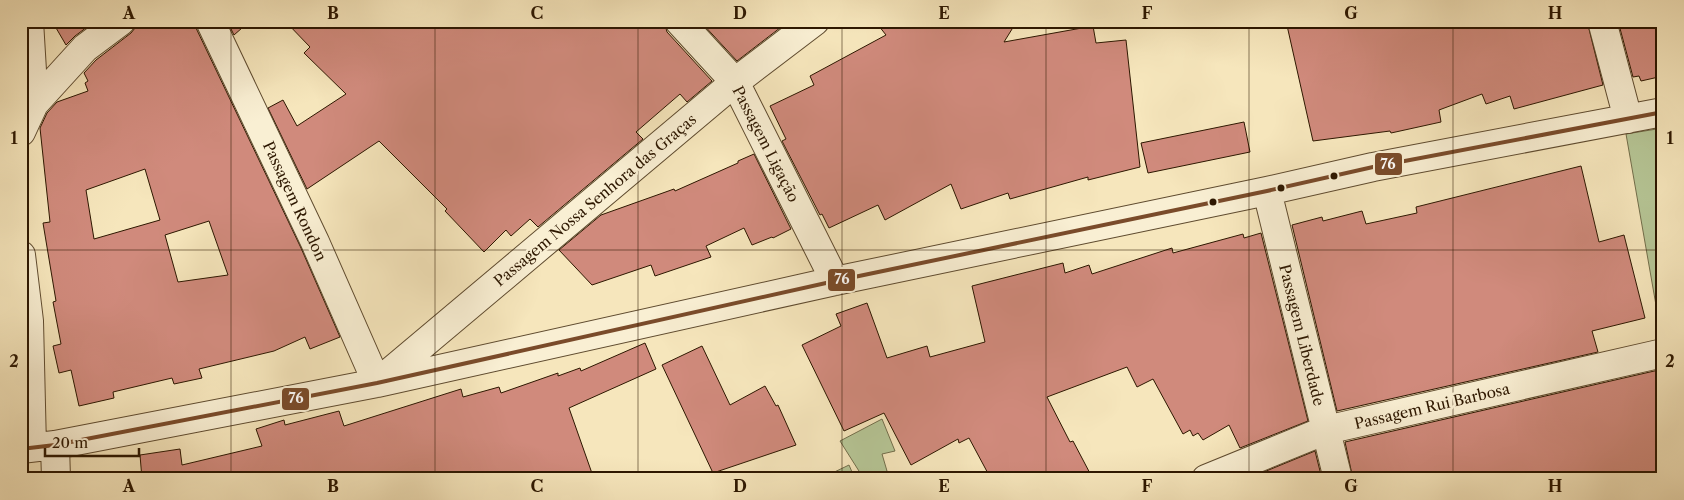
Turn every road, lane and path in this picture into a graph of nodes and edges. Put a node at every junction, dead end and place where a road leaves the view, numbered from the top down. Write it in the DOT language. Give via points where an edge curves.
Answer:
graph roads {
  1 [pos="29,21"];
  2 [pos="121,21"];
  3 [pos="210,21"];
  4 [pos="679,21"];
  5 [pos="816,21"];
  6 [pos="1602,21"];
  7 [pos="735,82"];
  8 [pos="28,106"];
  9 [pos="1663,112"];
  10 [pos="1628,119"];
  11 [pos="21,132"];
  12 [pos="1266,191"];
  13 [pos="21,255"];
  14 [pos="835,281"];
  15 [pos="1663,353"];
  16 [pos="377,382"];
  17 [pos="1326,430"];
  18 [pos="36,447"];
  19 [pos="56,479"];
  20 [pos="1206,479"];
  21 [pos="1338,479"];
  1 -- 8 [label="street"];
  2 -- 8 [label="street" via="84,48"];
  3 -- 16 [label="street, Passagem Rondon" via="316,242"];
  4 -- 7 [label="street, Passagem Ligação"];
  5 -- 7 [label="street, Passagem Nossa Senhora das Graças"];
  6 -- 10 [label="street"];
  7 -- 14 [label="street, Passagem Ligação"];
  7 -- 16 [label="street, Passagem Nossa Senhora das Graças"];
  8 -- 11 [label="street"];
  9 -- 10 [label="street"];
  10 -- 12 [label="street" via="1373,167"];
  12 -- 14 [label="street"];
  12 -- 17 [label="street, Passagem Liberdade"];
  13 -- 18 [label="street" via="29,321"];
  14 -- 16 [label="street"];
  15 -- 17 [label="street, Passagem Rui Barbosa"];
  16 -- 18 [label="street"];
  17 -- 20 [label="street, Passagem Rui Barbosa"];
  17 -- 21 [label="street, Passagem Liberdade"];
  18 -- 19 [label="street"];
}
